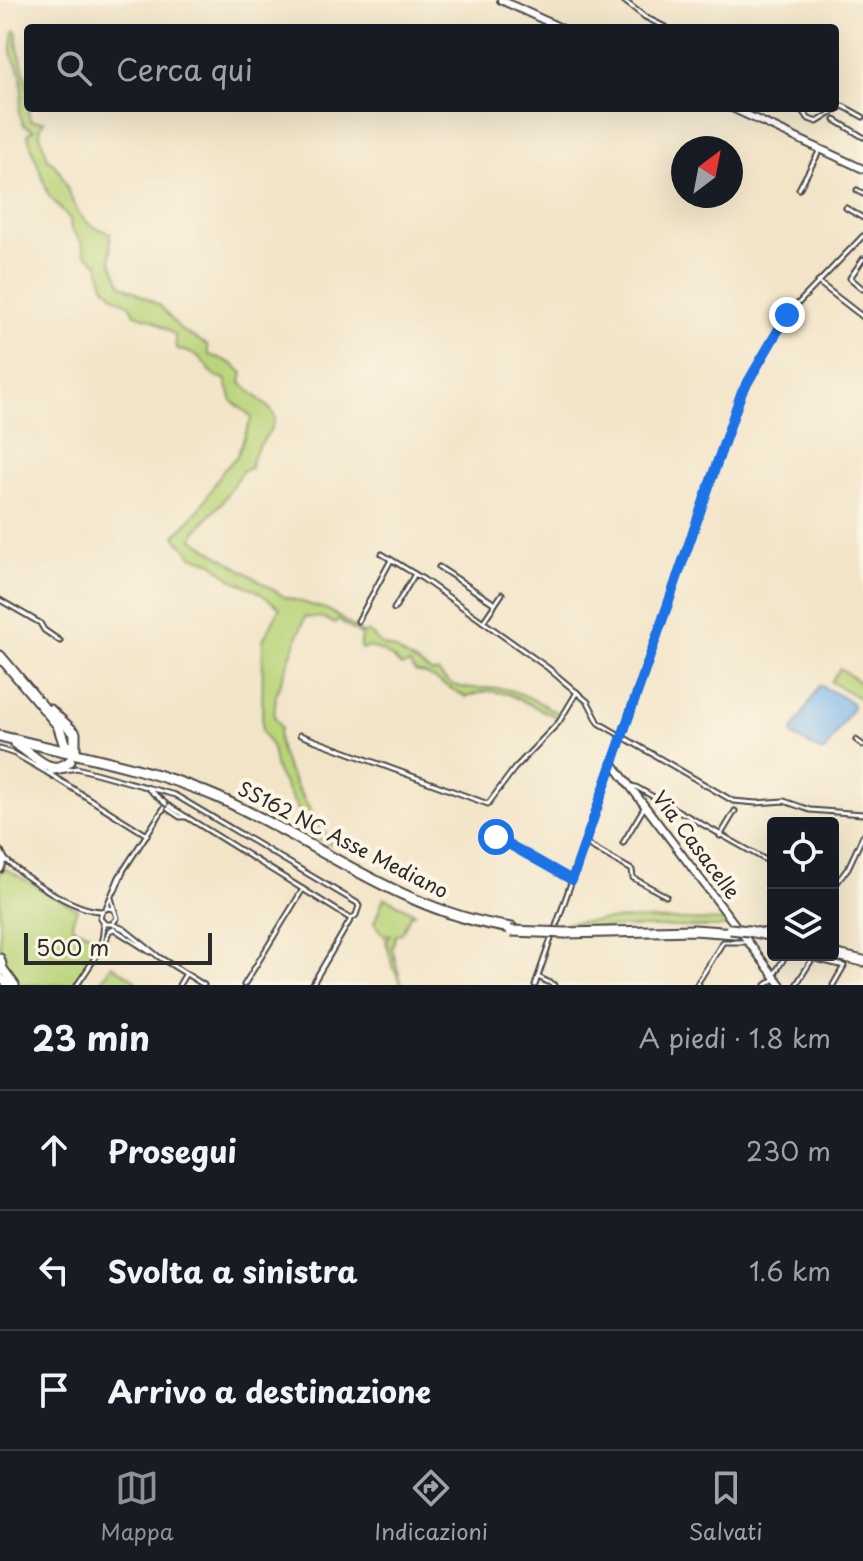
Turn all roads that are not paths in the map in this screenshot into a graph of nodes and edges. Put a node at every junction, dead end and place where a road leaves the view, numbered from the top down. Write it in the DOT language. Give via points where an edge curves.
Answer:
graph roads {
  1 [pos="501,0"];
  2 [pos="623,0"];
  3 [pos="552,24"];
  4 [pos="659,24"];
  5 [pos="839,108"];
  6 [pos="741,112"];
  7 [pos="803,112"];
  8 [pos="833,112"];
  9 [pos="863,117"];
  10 [pos="835,120"];
  11 [pos="863,137"];
  12 [pos="821,149"];
  13 [pos="863,169"];
  14 [pos="799,189"];
  15 [pos="857,190"];
  16 [pos="863,194"];
  17 [pos="846,208"];
  18 [pos="863,218"];
  19 [pos="863,236"];
  20 [pos="863,261"];
  21 [pos="818,282"];
  22 [pos="863,289"];
  23 [pos="863,317"];
  24 [pos="382,554"];
  25 [pos="391,560"];
  26 [pos="439,567"];
  27 [pos="415,574"];
  28 [pos="502,594"];
  29 [pos="0,600"];
  30 [pos="495,604"];
  31 [pos="394,609"];
  32 [pos="358,621"];
  33 [pos="483,622"];
  34 [pos="60,641"];
  35 [pos="0,656"];
  36 [pos="577,692"];
  37 [pos="38,700"];
  38 [pos="60,732"];
  39 [pos="300,735"];
  40 [pos="623,736"];
  41 [pos="856,740"];
  42 [pos="13,743"];
  43 [pos="1,744"];
  44 [pos="863,745"];
  45 [pos="41,746"];
  46 [pos="74,755"];
  47 [pos="613,764"];
  48 [pos="48,773"];
  49 [pos="141,774"];
  50 [pos="631,786"];
  51 [pos="146,787"];
  52 [pos="645,806"];
  53 [pos="167,807"];
  54 [pos="735,811"];
  55 [pos="863,814"];
  56 [pos="147,835"];
  57 [pos="720,836"];
  58 [pos="863,836"];
  59 [pos="496,837"];
  60 [pos="585,843"];
  61 [pos="623,843"];
  62 [pos="2,854"];
  63 [pos="767,861"];
  64 [pos="0,868"];
  65 [pos="17,869"];
  66 [pos="839,879"];
  67 [pos="572,880"];
  68 [pos="303,889"];
  69 [pos="112,895"];
  70 [pos="666,896"];
  71 [pos="113,909"];
  72 [pos="104,910"];
  73 [pos="91,911"];
  74 [pos="117,918"];
  75 [pos="351,919"];
  76 [pos="102,920"];
  77 [pos="111,924"];
  78 [pos="124,929"];
  79 [pos="104,933"];
  80 [pos="750,936"];
  81 [pos="767,937"];
  82 [pos="153,953"];
  83 [pos="839,953"];
  84 [pos="97,955"];
  85 [pos="863,959"];
  86 [pos="783,961"];
  87 [pos="811,961"];
  88 [pos="825,961"];
  89 [pos="1,969"];
  90 [pos="186,974"];
  91 [pos="538,977"];
  92 [pos="775,977"];
  93 [pos="8,985"];
  94 [pos="15,985"];
  95 [pos="77,985"];
  96 [pos="179,985"];
  97 [pos="204,985"];
  98 [pos="244,985"];
  99 [pos="312,985"];
  100 [pos="535,985"];
  101 [pos="554,985"];
  102 [pos="699,985"];
  103 [pos="766,985"];
  104 [pos="781,985"];
  105 [pos="796,985"];
  106 [pos="833,985"];
  1 -- 3 [label="street"];
  2 -- 4 [label="street"];
  5 -- 9 [label="street"];
  6 -- 12 [label="street"];
  7 -- 8 [label="street" via="817,122"];
  10 -- 11 [label="street"];
  12 -- 13 [label="street"];
  12 -- 14 [label="street"];
  15 -- 16 [label="street"];
  17 -- 18 [label="street"];
  19 -- 21 [label="street"];
  20 -- 22 [label="street" via="850,278"];
  21 -- 23 [label="street"];
  21 -- 40 [label="street" via="787,315 741,394"];
  24 -- 25 [label="street"];
  25 -- 27 [label="street"];
  25 -- 32 [label="street"];
  26 -- 30 [label="street"];
  27 -- 31 [label="street"];
  27 -- 33 [label="street"];
  28 -- 30 [label="street"];
  29 -- 34 [label="street"];
  30 -- 33 [label="street"];
  33 -- 36 [label="street"];
  35 -- 37 [label="highway"];
  36 -- 39 [label="street" via="559,722 488,804"];
  36 -- 40 [label="street" via="596,721"];
  37 -- 38 [label="highway"];
  37 -- 46 [label="highway" via="75,733"];
  38 -- 45 [label="highway" via="54,742"];
  38 -- 46 [label="highway"];
  40 -- 47 [label="street"];
  40 -- 55 [label="street" via="733,801 786,801 810,810"];
  41 -- 44 [label="street"];
  42 -- 43 [label="highway, SS162 NC Asse Mediano"];
  42 -- 46 [label="highway" via="50,768 64,766"];
  42 -- 49 [label="highway, SS162 NC Asse Mediano"];
  43 -- 45 [label="highway, SS162 NC Asse Mediano"];
  43 -- 48 [label="street"];
  45 -- 46 [label="highway, SS162 NC Asse Mediano"];
  46 -- 49 [label="highway, SS162 NC Asse Mediano"];
  47 -- 50 [label="street, Via Casacelle"];
  47 -- 60 [label="street"];
  48 -- 51 [label="street" via="77,768"];
  48 -- 56 [label="street"];
  49 -- 80 [label="highway, SS162 NC Asse Mediano, bridge" via="215,800 388,888 467,921 511,929 687,927"];
  50 -- 52 [label="street, Via Casacelle"];
  50 -- 57 [label="street"];
  51 -- 53 [label="street"];
  51 -- 75 [label="street" via="175,795 357,903"];
  52 -- 61 [label="street"];
  52 -- 80 [label="street, Via Casacelle"];
  53 -- 56 [label="street"];
  53 -- 68 [label="street"];
  54 -- 57 [label="street"];
  56 -- 69 [label="street"];
  57 -- 63 [label="street"];
  58 -- 66 [label="street"];
  59 -- 67 [label="street"];
  60 -- 67 [label="street"];
  60 -- 70 [label="street"];
  62 -- 64 [label="street"];
  62 -- 65 [label="street"];
  64 -- 65 [label="street"];
  65 -- 73 [label="street"];
  67 -- 91 [label="street"];
  68 -- 75 [label="street"];
  68 -- 98 [label="street"];
  69 -- 71 [label="street"];
  69 -- 72 [label="street"];
  71 -- 72 [label="street"];
  71 -- 74 [label="street"];
  72 -- 73 [label="street"];
  72 -- 76 [label="street"];
  73 -- 76 [label="street"];
  74 -- 77 [label="street"];
  74 -- 78 [label="street"];
  75 -- 99 [label="street"];
  76 -- 77 [label="street"];
  76 -- 79 [label="street"];
  77 -- 78 [label="street"];
  77 -- 79 [label="street"];
  78 -- 82 [label="street"];
  79 -- 84 [label="street"];
  80 -- 81 [label="highway, SS162 NC Asse Mediano"];
  80 -- 92 [label="street, Via Casacelle"];
  80 -- 102 [label="street" via="721,943"];
  82 -- 84 [label="street" via="114,929"];
  82 -- 90 [label="street"];
  83 -- 85 [label="highway"];
  84 -- 95 [label="street"];
  86 -- 92 [label="street"];
  87 -- 105 [label="street"];
  88 -- 106 [label="street" via="844,966"];
  89 -- 93 [label="main road"];
  89 -- 94 [label="main road"];
  90 -- 96 [label="street"];
  90 -- 97 [label="street"];
  91 -- 100 [label="street"];
  91 -- 101 [label="street"];
  92 -- 103 [label="street"];
  92 -- 104 [label="street, Via Casacelle"];
}
